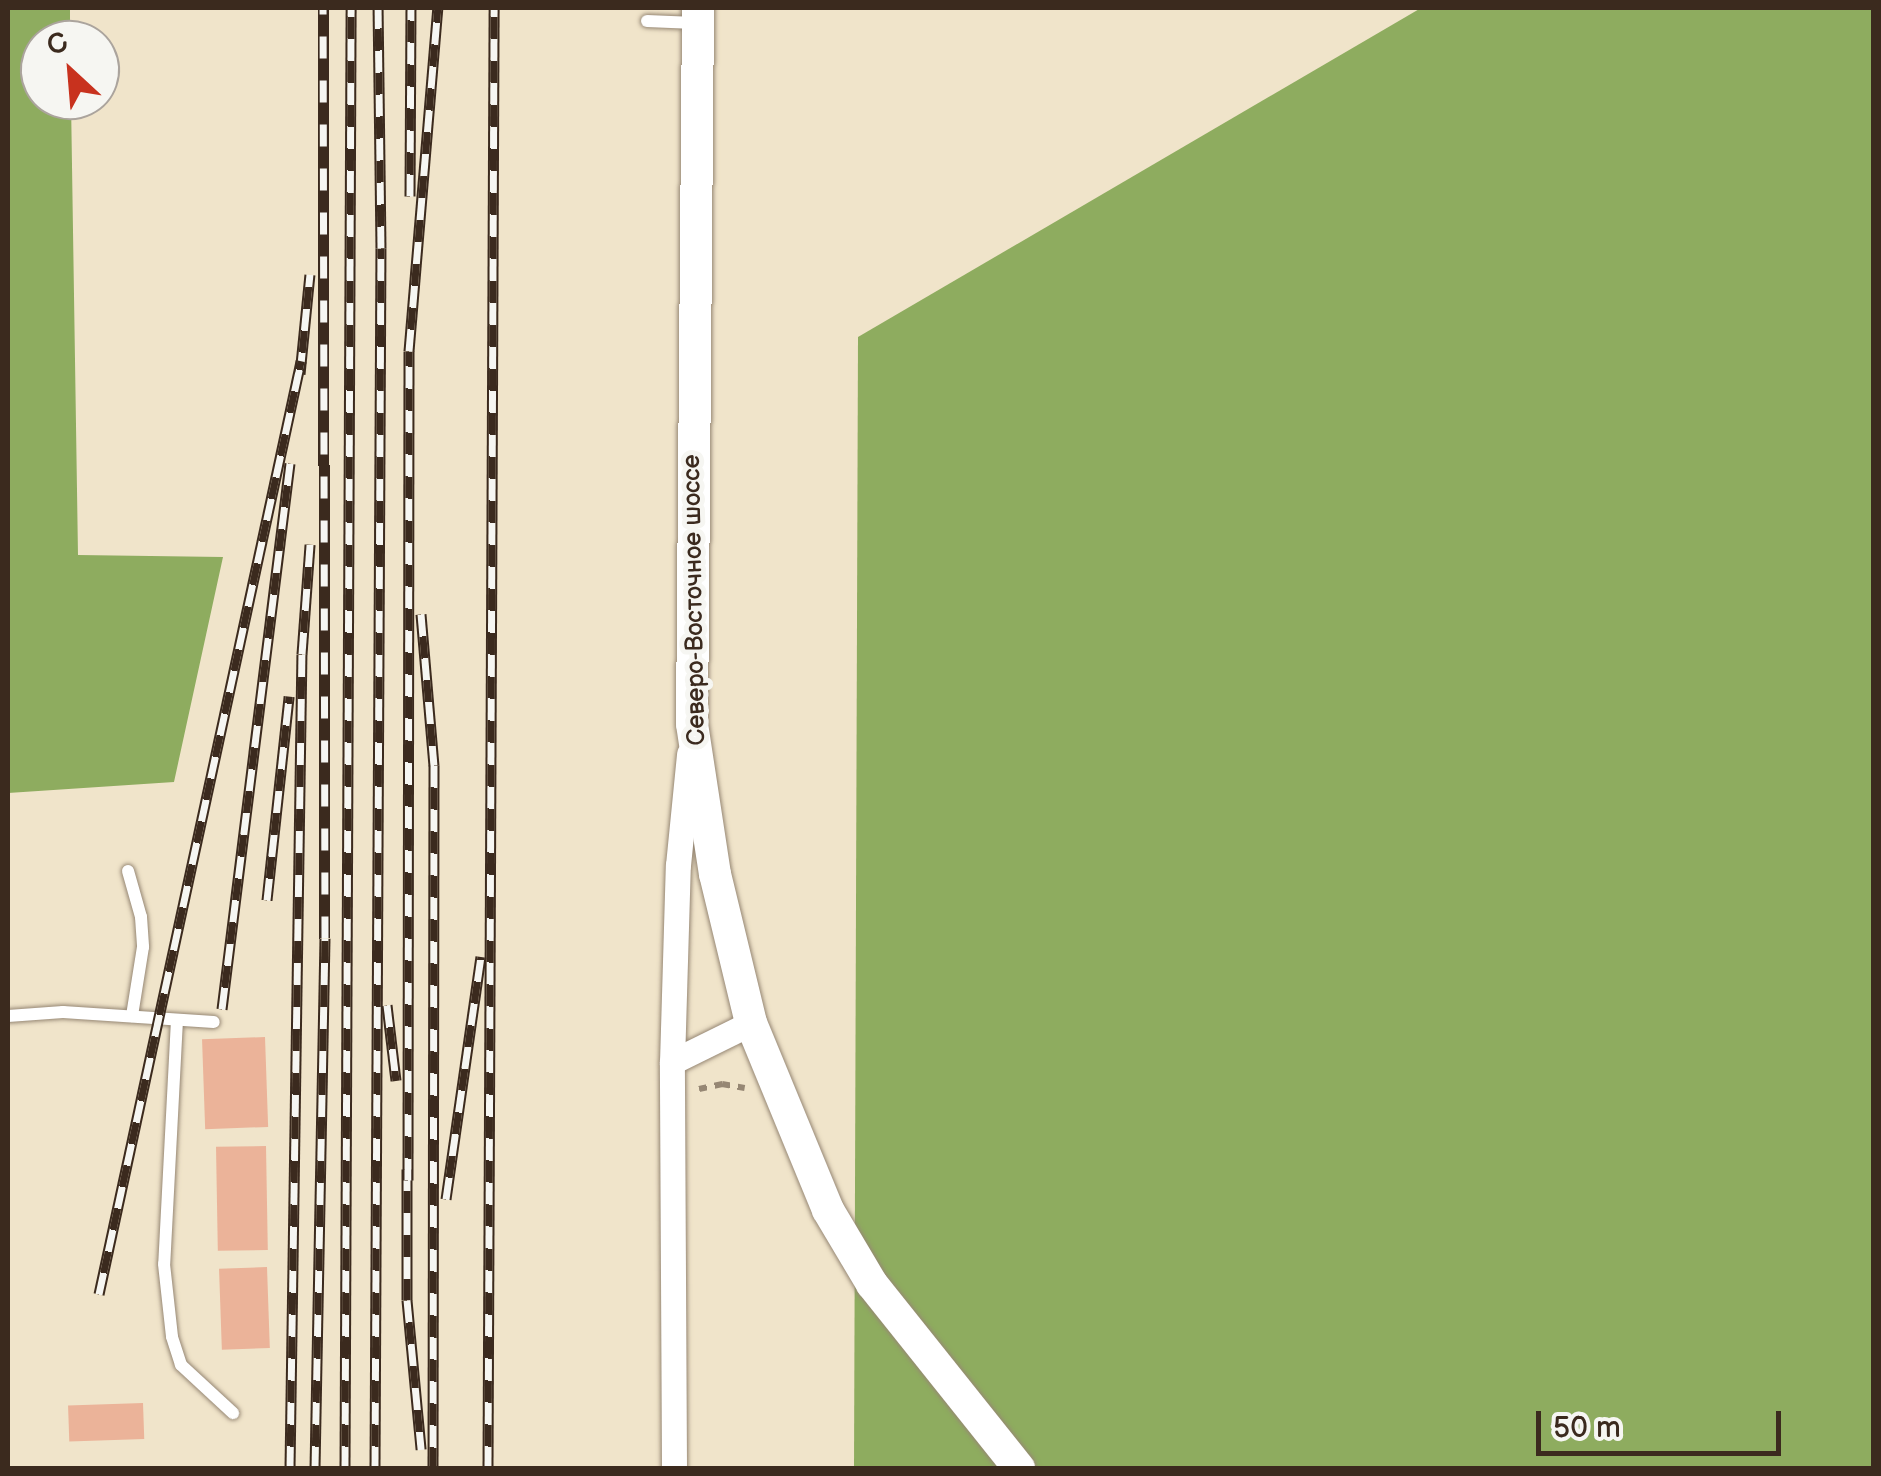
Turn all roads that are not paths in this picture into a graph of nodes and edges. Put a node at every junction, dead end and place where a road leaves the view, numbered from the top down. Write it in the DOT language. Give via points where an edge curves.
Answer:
graph roads {
  1 [pos="698,15"];
  2 [pos="647,21"];
  3 [pos="692,724"];
  4 [pos="128,870"];
  5 [pos="8,1016"];
  6 [pos="132,1016"];
  7 [pos="177,1020"];
  8 [pos="214,1022"];
  9 [pos="751,1023"];
  10 [pos="672,1062"];
  11 [pos="233,1413"];
  12 [pos="674,1468"];
  13 [pos="1019,1468"];
  1 -- 2 [label="lane"];
  1 -- 3 [label="street, Северо-Восточное шоссе"];
  3 -- 9 [label="street, Северо-Восточное шоссе" via="715,874"];
  3 -- 10 [label="street" via="678,865"];
  4 -- 6 [label="lane" via="143,947"];
  5 -- 6 [label="lane"];
  6 -- 7 [label="lane"];
  7 -- 8 [label="lane"];
  7 -- 11 [label="lane" via="164,1264 172,1337 182,1365"];
  9 -- 10 [label="street"];
  9 -- 13 [label="street, Северо-Восточное шоссе" via="844,1240 914,1340"];
  10 -- 12 [label="street"];
}
